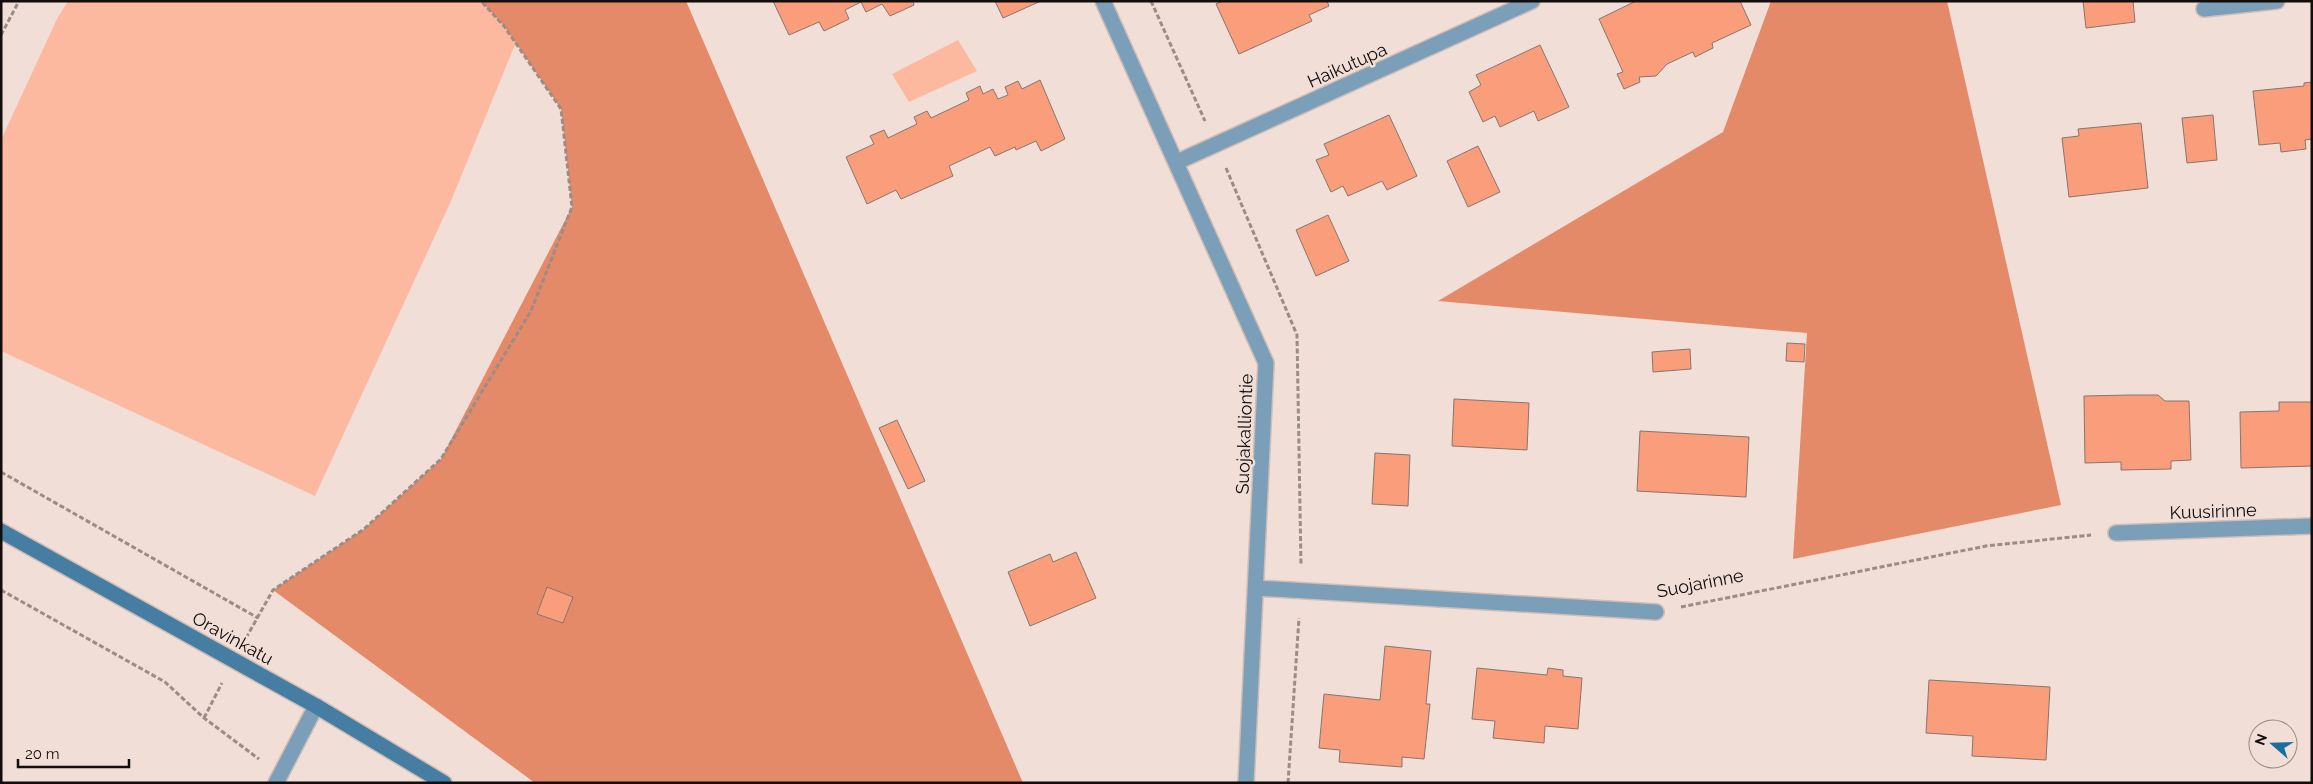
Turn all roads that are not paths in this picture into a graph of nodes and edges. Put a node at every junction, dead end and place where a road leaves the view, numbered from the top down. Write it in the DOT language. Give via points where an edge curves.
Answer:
graph roads {
  1 [pos="1103,1"];
  2 [pos="1532,1"];
  3 [pos="2277,1"];
  4 [pos="2204,9"];
  5 [pos="1176,162"];
  6 [pos="2312,526"];
  7 [pos="1,530"];
  8 [pos="2116,533"];
  9 [pos="1256,588"];
  10 [pos="1656,612"];
  11 [pos="316,706"];
  12 [pos="278,779"];
  13 [pos="444,783"];
  14 [pos="1246,783"];
  1 -- 5 [label="street, Suojakalliontie"];
  2 -- 5 [label="street, Haikutupa"];
  3 -- 4 [label="street"];
  5 -- 9 [label="street, Suojakalliontie" via="1266,363"];
  6 -- 8 [label="street, Kuusirinne"];
  7 -- 11 [label="street, Oravinkatu"];
  9 -- 10 [label="street, Suojarinne"];
  9 -- 14 [label="street, Suojakalliontie"];
  11 -- 12 [label="street"];
  11 -- 13 [label="street, Oravinkatu"];
}
